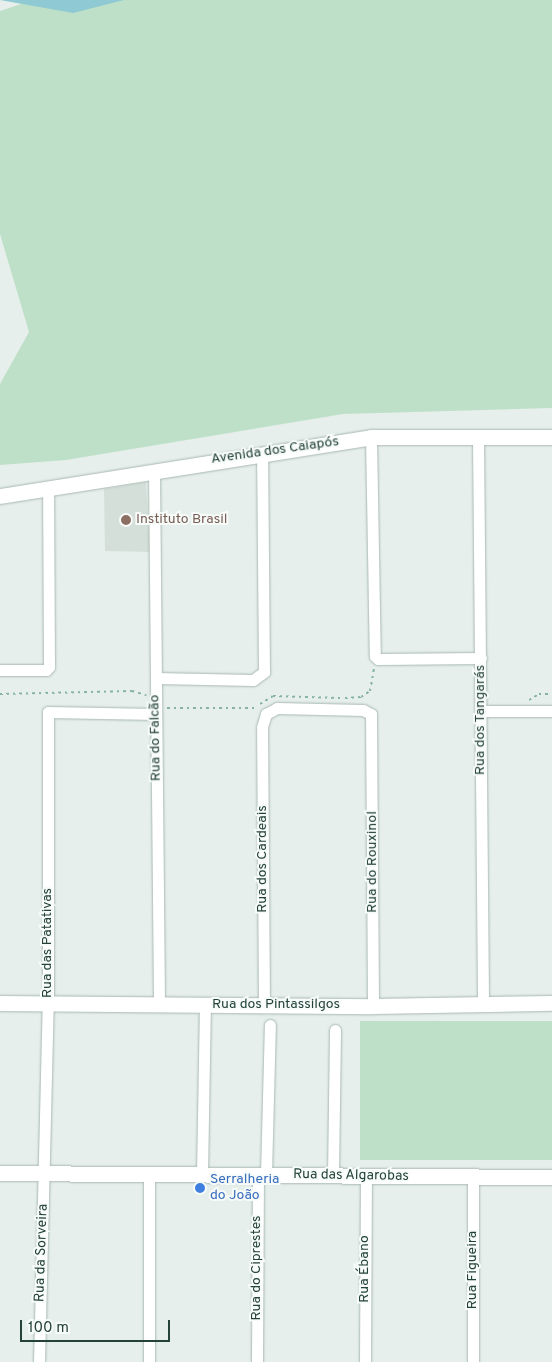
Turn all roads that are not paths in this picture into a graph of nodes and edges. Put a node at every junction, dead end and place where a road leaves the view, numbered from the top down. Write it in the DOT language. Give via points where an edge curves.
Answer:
graph roads {
  1 [pos="371,437"];
  2 [pos="478,437"];
  3 [pos="552,437"];
  4 [pos="262,454"];
  5 [pos="154,471"];
  6 [pos="48,489"];
  7 [pos="0,496"];
  8 [pos="481,658"];
  9 [pos="0,670"];
  10 [pos="156,678"];
  11 [pos="159,705"];
  12 [pos="481,711"];
  13 [pos="552,711"];
  14 [pos="266,714"];
  15 [pos="0,1003"];
  16 [pos="552,1003"];
  17 [pos="48,1004"];
  18 [pos="159,1004"];
  19 [pos="205,1004"];
  20 [pos="483,1004"];
  21 [pos="264,1005"];
  22 [pos="373,1006"];
  23 [pos="270,1025"];
  24 [pos="335,1030"];
  25 [pos="0,1173"];
  26 [pos="44,1173"];
  27 [pos="149,1174"];
  28 [pos="202,1174"];
  29 [pos="262,1174"];
  30 [pos="333,1175"];
  31 [pos="366,1176"];
  32 [pos="552,1177"];
  33 [pos="473,1178"];
  34 [pos="39,1362"];
  35 [pos="149,1362"];
  36 [pos="257,1362"];
  37 [pos="365,1362"];
  38 [pos="473,1362"];
  1 -- 2 [label="street, Avenida dos Caiapós"];
  1 -- 4 [label="street, Avenida dos Caiapós"];
  1 -- 8 [label="street" via="375,653 378,659"];
  2 -- 3 [label="street, Avenida dos Caiapós"];
  2 -- 8 [label="street, Rua dos Tangarás"];
  4 -- 5 [label="street, Avenida dos Caiapós"];
  4 -- 10 [label="street" via="264,672 253,680"];
  5 -- 6 [label="street, Avenida dos Caiapós"];
  5 -- 10 [label="street, Rua do Falcão"];
  6 -- 7 [label="street, Avenida dos Caiapós"];
  6 -- 9 [label="street" via="50,663 46,670"];
  8 -- 12 [label="street, Rua dos Tangarás"];
  10 -- 11 [label="street, Rua do Falcão"];
  11 -- 17 [label="street, Rua das Patativas" via="48,712"];
  11 -- 18 [label="street, Rua do Falcão"];
  12 -- 13 [label="street"];
  12 -- 20 [label="street, Rua dos Tangarás"];
  14 -- 21 [label="street, Rua dos Cardeais" via="262,727"];
  14 -- 22 [label="street, Rua do Rouxinol" via="277,708 363,710 372,719"];
  15 -- 17 [label="street, Rua dos Pintassilgos"];
  16 -- 20 [label="street, Rua dos Pintassilgos"];
  17 -- 18 [label="street, Rua dos Pintassilgos"];
  17 -- 26 [label="street, Rua das Patativas"];
  18 -- 19 [label="street, Rua dos Pintassilgos"];
  19 -- 21 [label="street, Rua dos Pintassilgos"];
  19 -- 28 [label="street"];
  20 -- 22 [label="street, Rua dos Pintassilgos"];
  21 -- 22 [label="street, Rua dos Pintassilgos"];
  23 -- 29 [label="street, Rua do Ciprestes"];
  24 -- 30 [label="street"];
  25 -- 26 [label="street, Rua das Algarobas"];
  26 -- 27 [label="street, Rua das Algarobas"];
  26 -- 34 [label="street, Rua da Sorveira"];
  27 -- 28 [label="street, Rua das Algarobas"];
  27 -- 35 [label="street"];
  28 -- 29 [label="street, Rua das Algarobas"];
  29 -- 30 [label="street, Rua das Algarobas"];
  29 -- 36 [label="street, Rua do Ciprestes"];
  30 -- 31 [label="street, Rua das Algarobas"];
  31 -- 33 [label="street, Rua das Algarobas"];
  31 -- 37 [label="street, Rua Ébano"];
  32 -- 33 [label="street, Rua das Algarobas"];
  33 -- 38 [label="street, Rua Figueira"];
}
